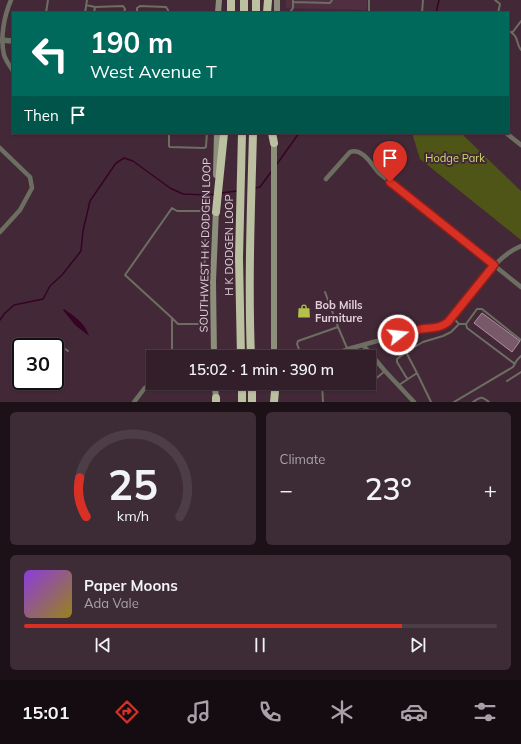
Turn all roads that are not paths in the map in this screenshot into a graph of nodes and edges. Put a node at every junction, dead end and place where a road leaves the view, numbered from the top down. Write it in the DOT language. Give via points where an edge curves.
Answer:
graph roads {
  1 [pos="11,0"];
  2 [pos="48,0"];
  3 [pos="87,0"];
  4 [pos="219,0"];
  5 [pos="231,0"];
  6 [pos="244,0"];
  7 [pos="256,0"];
  8 [pos="268,0"];
  9 [pos="277,0"];
  10 [pos="332,0"];
  11 [pos="369,0"];
  12 [pos="423,0"];
  13 [pos="495,0"];
  14 [pos="293,1"];
  15 [pos="86,5"];
  16 [pos="94,6"];
  17 [pos="46,12"];
  18 [pos="85,12"];
  19 [pos="94,12"];
  20 [pos="124,12"];
  21 [pos="137,12"];
  22 [pos="168,12"];
  23 [pos="218,12"];
  24 [pos="231,12"];
  25 [pos="244,12"];
  26 [pos="256,12"];
  27 [pos="267,12"];
  28 [pos="277,12"];
  29 [pos="290,12"];
  30 [pos="369,12"];
  31 [pos="422,12"];
  32 [pos="498,12"];
  33 [pos="521,22"];
  34 [pos="509,31"];
  35 [pos="512,33"];
  36 [pos="1,40"];
  37 [pos="12,41"];
  38 [pos="521,50"];
  39 [pos="12,69"];
  40 [pos="169,134"];
  41 [pos="207,134"];
  42 [pos="217,134"];
  43 [pos="224,134"];
  44 [pos="242,134"];
  45 [pos="253,134"];
  46 [pos="273,134"];
  47 [pos="507,134"];
  48 [pos="274,143"];
  49 [pos="521,145"];
  50 [pos="0,148"];
  51 [pos="218,164"];
  52 [pos="326,179"];
  53 [pos="216,212"];
  54 [pos="0,232"];
  55 [pos="521,246"];
  56 [pos="494,265"];
  57 [pos="521,287"];
  58 [pos="324,292"];
  59 [pos="452,317"];
  60 [pos="172,318"];
  61 [pos="459,324"];
  62 [pos="466,324"];
  63 [pos="338,327"];
  64 [pos="398,335"];
  65 [pos="521,340"];
  66 [pos="363,345"];
  67 [pos="64,349"];
  68 [pos="348,349"];
  69 [pos="172,350"];
  70 [pos="214,350"];
  71 [pos="241,350"];
  72 [pos="251,350"];
  73 [pos="274,350"];
  74 [pos="299,350"];
  75 [pos="68,352"];
  76 [pos="406,352"];
  77 [pos="521,356"];
  78 [pos="515,364"];
  79 [pos="385,371"];
  80 [pos="521,372"];
  81 [pos="417,374"];
  82 [pos="376,378"];
  83 [pos="408,379"];
  84 [pos="506,381"];
  85 [pos="399,385"];
  86 [pos="146,387"];
  87 [pos="215,390"];
  88 [pos="242,390"];
  89 [pos="252,390"];
  90 [pos="275,390"];
  91 [pos="322,390"];
  92 [pos="216,401"];
  93 [pos="134,402"];
  94 [pos="242,402"];
  95 [pos="252,402"];
  96 [pos="275,402"];
  97 [pos="322,402"];
  98 [pos="414,402"];
  99 [pos="432,402"];
  100 [pos="454,402"];
  101 [pos="473,402"];
  102 [pos="489,402"];
  1 -- 36 [label="street"];
  2 -- 17 [label="lane"];
  3 -- 15 [label="lane"];
  4 -- 23 [label="main road"];
  5 -- 24 [label="highway"];
  6 -- 25 [label="highway"];
  7 -- 26 [label="highway"];
  8 -- 27 [label="highway"];
  9 -- 28 [label="main road"];
  10 -- 14 [label="lane" via="330,3"];
  11 -- 30 [label="lane"];
  12 -- 31 [label="lane"];
  13 -- 32 [label="lane" via="500,4"];
  14 -- 29 [label="lane"];
  15 -- 16 [label="lane"];
  15 -- 18 [label="lane"];
  16 -- 19 [label="lane"];
  16 -- 20 [label="lane" via="123,6"];
  21 -- 22 [label="lane" via="140,6 166,7"];
  33 -- 35 [label="lane"];
  34 -- 35 [label="lane"];
  35 -- 38 [label="lane" via="517,38"];
  36 -- 37 [label="street"];
  36 -- 39 [label="street" via="4,56"];
  40 -- 41 [label="lane" via="170,147 204,148"];
  42 -- 51 [label="main road, SOUTHWEST H K DODGEN LOOP"];
  43 -- 51 [label="highway"];
  44 -- 71 [label="highway, H K DODGEN LOOP" via="239,258"];
  45 -- 72 [label="highway, H K DODGEN LOOP"];
  46 -- 48 [label="highway"];
  47 -- 49 [label="street"];
  48 -- 73 [label="main road"];
  50 -- 54 [label="street" via="30,177 32,188 20,210"];
  51 -- 53 [label="highway"];
  52 -- 56 [label="street" via="350,152 358,151 379,173"];
  53 -- 70 [label="main road, SOUTHWEST H K DODGEN LOOP"];
  55 -- 56 [label="street" via="503,256"];
  56 -- 57 [label="street"];
  56 -- 59 [label="street"];
  58 -- 63 [label="lane"];
  59 -- 61 [label="lane"];
  59 -- 64 [label="street" via="442,327"];
  60 -- 60 [label="lane" via="178,324 203,324 206,211 177,211 172,208 125,275"];
  60 -- 69 [label="lane"];
  61 -- 62 [label="lane"];
  61 -- 76 [label="lane" via="451,332 423,342"];
  62 -- 65 [label="lane" via="477,309 482,309"];
  62 -- 78 [label="lane" via="467,328"];
  63 -- 68 [label="lane"];
  63 -- 74 [label="lane" via="298,341"];
  64 -- 66 [label="street"];
  64 -- 76 [label="lane"];
  66 -- 68 [label="street"];
  66 -- 79 [label="street"];
  67 -- 75 [label="lane"];
  76 -- 81 [label="lane"];
  76 -- 83 [label="lane" via="397,359 397,362"];
  77 -- 78 [label="lane"];
  78 -- 100 [label="lane" via="513,368"];
  79 -- 82 [label="lane"];
  79 -- 85 [label="street"];
  80 -- 84 [label="lane"];
  81 -- 83 [label="lane"];
  81 -- 99 [label="lane"];
  83 -- 85 [label="lane"];
  85 -- 98 [label="street"];
  86 -- 93 [label="street"];
  87 -- 92 [label="main road"];
  88 -- 94 [label="highway"];
  89 -- 95 [label="highway"];
  90 -- 96 [label="highway"];
  91 -- 97 [label="lane"];
  101 -- 102 [label="lane" via="483,397"];
}
